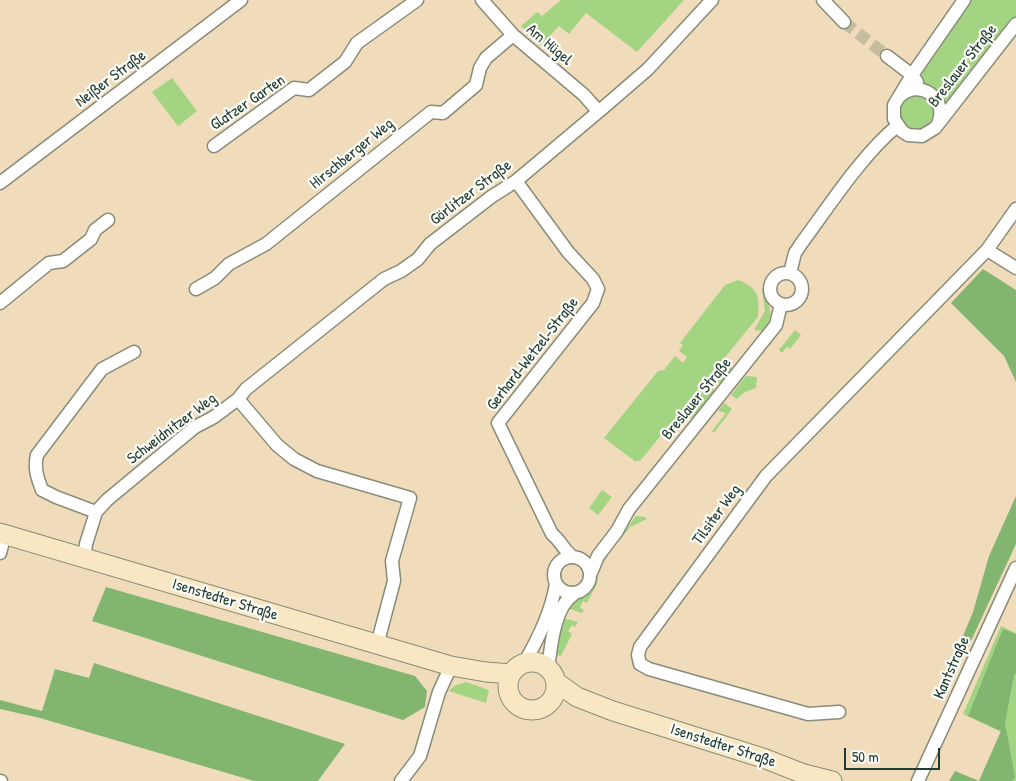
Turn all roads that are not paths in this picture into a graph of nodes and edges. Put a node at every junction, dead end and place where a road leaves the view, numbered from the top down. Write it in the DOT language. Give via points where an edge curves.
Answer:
graph roads {
  1 [pos="241,0"];
  2 [pos="417,0"];
  3 [pos="482,0"];
  4 [pos="712,0"];
  5 [pos="964,0"];
  6 [pos="824,1"];
  7 [pos="844,22"];
  8 [pos="1016,24"];
  9 [pos="513,35"];
  10 [pos="887,56"];
  11 [pos="912,75"];
  12 [pos="924,90"];
  13 [pos="897,98"];
  14 [pos="598,111"];
  15 [pos="896,126"];
  16 [pos="935,128"];
  17 [pos="214,146"];
  18 [pos="516,181"];
  19 [pos="0,183"];
  20 [pos="1016,209"];
  21 [pos="108,220"];
  22 [pos="986,250"];
  23 [pos="1016,268"];
  24 [pos="790,274"];
  25 [pos="196,289"];
  26 [pos="0,303"];
  27 [pos="781,304"];
  28 [pos="134,352"];
  29 [pos="238,398"];
  30 [pos="630,509"];
  31 [pos="96,512"];
  32 [pos="2,534"];
  33 [pos="552,534"];
  34 [pos="0,554"];
  35 [pos="84,557"];
  36 [pos="576,558"];
  37 [pos="558,564"];
  38 [pos="1016,568"];
  39 [pos="591,573"];
  40 [pos="556,584"];
  41 [pos="574,594"];
  42 [pos="377,645"];
  43 [pos="451,666"];
  44 [pos="518,668"];
  45 [pos="552,675"];
  46 [pos="509,695"];
  47 [pos="545,706"];
  48 [pos="613,712"];
  49 [pos="839,712"];
  50 [pos="402,781"];
  51 [pos="832,781"];
  52 [pos="918,781"];
  1 -- 19 [label="street, Neißer Straße"];
  2 -- 17 [label="street, Glatzer Garten" via="357,43 345,62 309,90 294,88"];
  3 -- 9 [label="street, Am Hügel"];
  4 -- 14 [label="street, Görlitzer Straße" via="648,69"];
  5 -- 11 [label="street, Breslauer Straße"];
  6 -- 7 [label="street"];
  8 -- 16 [label="street, Breslauer Straße"];
  9 -- 14 [label="street, Am Hügel" via="584,95"];
  9 -- 25 [label="street, Hirschberger Weg" via="486,58 476,85 443,113 431,112 266,244 230,264"];
  10 -- 11 [label="street"];
  11 -- 12 [label="street, Breslauer Straße"];
  11 -- 13 [label="street, Breslauer Straße"];
  12 -- 13 [label="street, Breslauer Straße" via="909,90"];
  12 -- 16 [label="street, Breslauer Straße" via="931,93 940,106 941,114"];
  13 -- 15 [label="street, Breslauer Straße" via="893,112"];
  14 -- 18 [label="street, Görlitzer Straße"];
  15 -- 16 [label="street, Breslauer Straße" via="915,136 927,134"];
  15 -- 24 [label="street" via="849,179 801,244 795,253"];
  18 -- 29 [label="street, Görlitzer Straße" via="430,244 418,259 384,278 334,317"];
  18 -- 33 [label="street, Gerhard-Wetzel-Straße" via="598,289 593,303 498,423"];
  20 -- 22 [label="street"];
  21 -- 26 [label="street" via="63,261 49,264"];
  22 -- 23 [label="street"];
  22 -- 49 [label="street, Tilsiter Weg" via="766,476 640,647 640,664 649,669 808,714"];
  24 -- 27 [label="street" via="779,274 770,287 772,298"];
  24 -- 27 [label="street" via="801,283 801,293 796,302"];
  27 -- 30 [label="street, Breslauer Straße" via="776,324"];
  28 -- 31 [label="street" via="102,369 37,455 34,466 42,490"];
  29 -- 31 [label="street, Schweidnitzer Weg" via="196,426"];
  29 -- 42 [label="street, Schweidnitzer Weg" via="294,459 317,471 410,498 392,561 394,582"];
  30 -- 36 [label="street, Breslauer Straße" via="611,526 586,557"];
  30 -- 39 [label="street, Breslauer Straße" via="598,556"];
  31 -- 35 [label="street, Schweidnitzer Weg"];
  32 -- 34 [label="street"];
  32 -- 35 [label="street, Isenstedter Straße"];
  33 -- 36 [label="street, Gerhard-Wetzel-Straße"];
  33 -- 37 [label="street, Gerhard-Wetzel-Straße"];
  35 -- 42 [label="street, Isenstedter Straße"];
  36 -- 37 [label="street"];
  36 -- 39 [label="street" via="588,566"];
  37 -- 40 [label="street" via="554,576"];
  38 -- 52 [label="street, Kantstraße"];
  39 -- 41 [label="street" via="586,587"];
  40 -- 41 [label="street" via="567,593"];
  40 -- 44 [label="street" via="539,638"];
  41 -- 45 [label="street" via="560,612 552,642"];
  42 -- 43 [label="street, Isenstedter Straße"];
  43 -- 44 [label="street, Isenstedter Straße" via="486,672"];
  43 -- 46 [label="street, Isenstedter Straße"];
  43 -- 50 [label="street" via="439,692 420,756"];
  44 -- 45 [label="street" via="534,662 542,664"];
  44 -- 46 [label="street" via="507,686"];
  45 -- 47 [label="street" via="554,696"];
  45 -- 48 [label="street, Isenstedter Straße" via="577,697"];
  46 -- 47 [label="street" via="524,710"];
  47 -- 48 [label="street, Isenstedter Straße"];
  48 -- 51 [label="street, Isenstedter Straße"];
}
